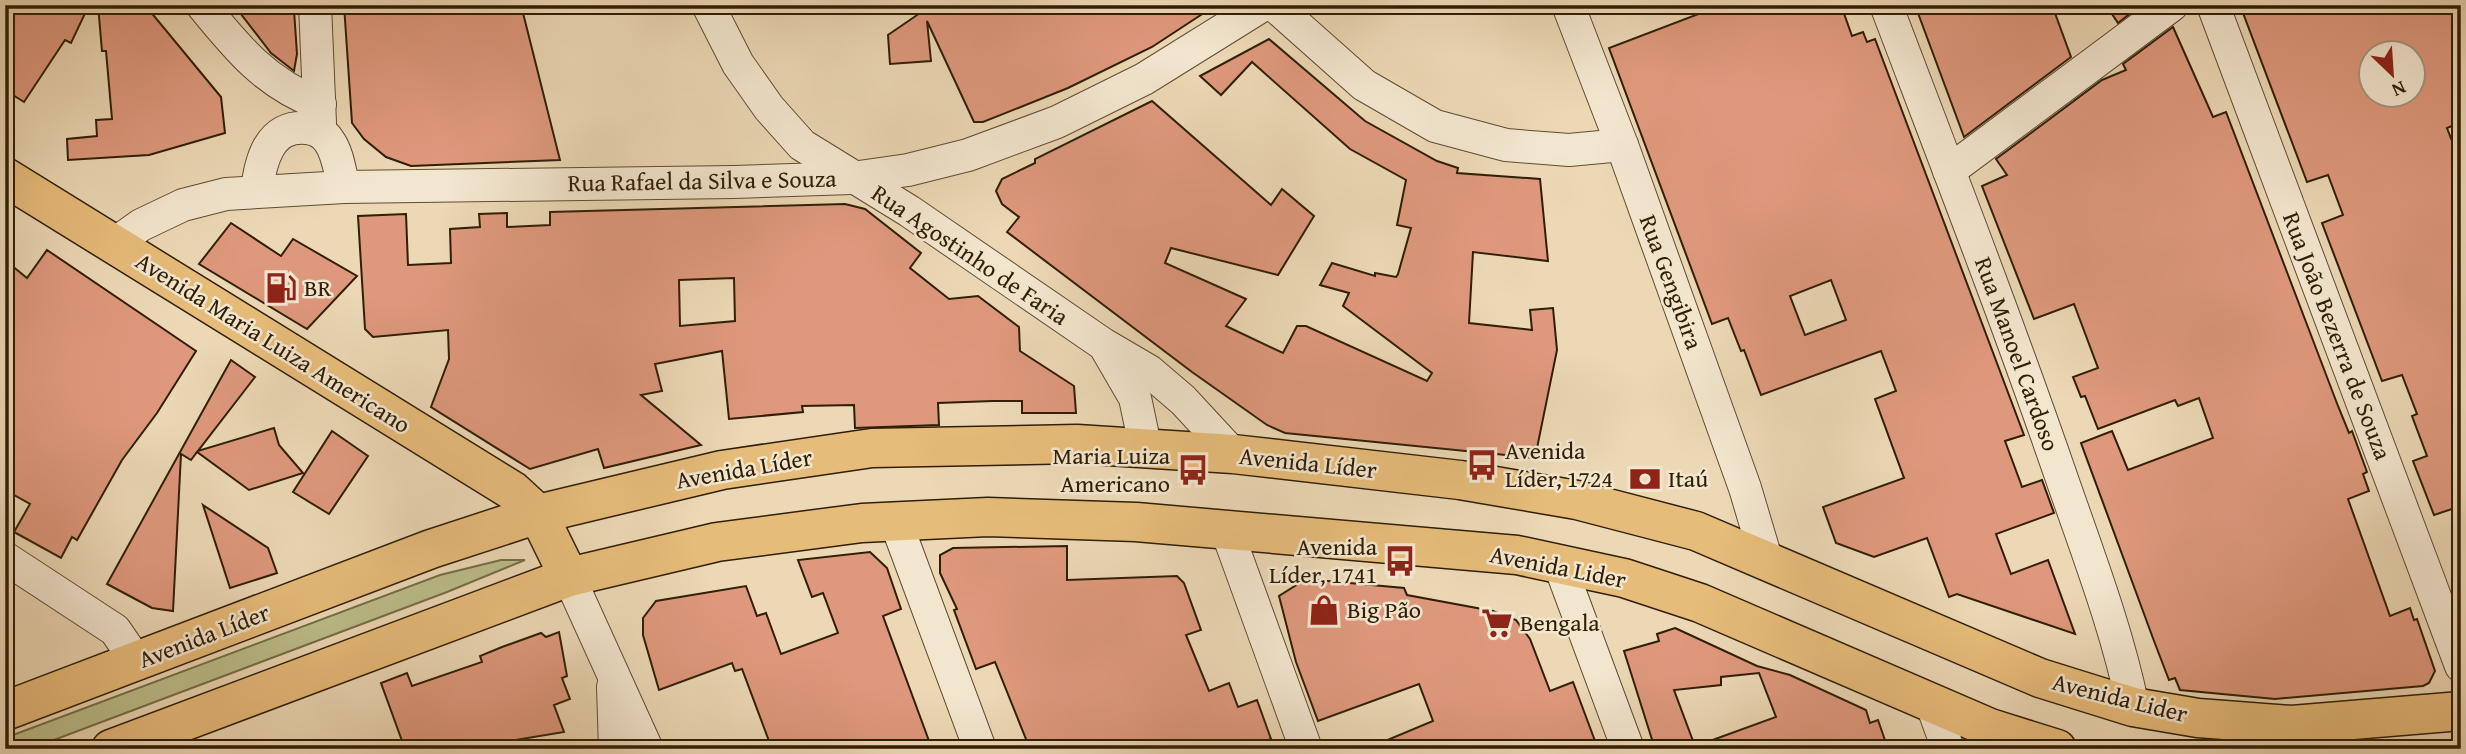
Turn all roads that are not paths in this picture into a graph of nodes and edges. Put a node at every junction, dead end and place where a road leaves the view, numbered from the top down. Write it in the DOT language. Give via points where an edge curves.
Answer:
graph roads {
  1 [pos="202,5"];
  2 [pos="315,5"];
  3 [pos="708,5"];
  4 [pos="1263,5"];
  5 [pos="1274,5"];
  6 [pos="1568,5"];
  7 [pos="1886,5"];
  8 [pos="2172,5"];
  9 [pos="2213,5"];
  10 [pos="320,118"];
  11 [pos="1622,145"];
  12 [pos="1949,171"];
  13 [pos="5,177"];
  14 [pos="852,178"];
  15 [pos="344,187"];
  16 [pos="257,191"];
  17 [pos="113,245"];
  18 [pos="1103,344"];
  19 [pos="1146,450"];
  20 [pos="1233,454"];
  21 [pos="1518,490"];
  22 [pos="538,514"];
  23 [pos="895,520"];
  24 [pos="1227,531"];
  25 [pos="5,558"];
  26 [pos="1767,562"];
  27 [pos="1559,563"];
  28 [pos="569,577"];
  29 [pos="137,662"];
  30 [pos="2461,666"];
  31 [pos="613,675"];
  32 [pos="1931,702"];
  33 [pos="2133,707"];
  34 [pos="5,710"];
  35 [pos="2461,710"];
  36 [pos="111,749"];
  37 [pos="615,749"];
  38 [pos="647,749"];
  39 [pos="980,749"];
  40 [pos="1306,749"];
  41 [pos="1628,749"];
  42 [pos="1948,749"];
  43 [pos="2057,749"];
  1 -- 10 [label="street" via="254,65"];
  2 -- 10 [label="street"];
  3 -- 14 [label="street, Rua Agostinho de Faria" via="738,64 769,107 802,145"];
  4 -- 14 [label="street, Rua Rafael da Silva e Souza" via="1144,79 1058,122 968,155"];
  5 -- 11 [label="street" via="1364,85 1435,126 1506,145 1569,150"];
  6 -- 11 [label="street, Rua Gengibira"];
  7 -- 12 [label="street, Rua Manoel Cardoso"];
  8 -- 12 [label="street"];
  9 -- 30 [label="street, Rua João Bezerra de Souza"];
  10 -- 15 [label="street"];
  10 -- 16 [label="street" via="277,137 262,157"];
  11 -- 26 [label="street, Rua Gengibira" via="1745,488"];
  12 -- 33 [label="street, Rua Manoel Cardoso" via="2113,628"];
  13 -- 17 [label="main road, Avenida Maria Luiza Americano"];
  14 -- 15 [label="street, Rua Rafael da Silva e Souza"];
  14 -- 18 [label="street, Rua Agostinho de Faria" via="909,211"];
  15 -- 16 [label="street, Rua Rafael da Silva e Souza"];
  16 -- 17 [label="street, Rua Rafael da Silva e Souza" via="183,205"];
  17 -- 22 [label="main road, Avenida Maria Luiza Americano" via="513,491"];
  18 -- 19 [label="street, Rua Agostinho de Faria" via="1135,398"];
  18 -- 20 [label="street, Rua Agostinho de Faria" via="1175,393"];
  19 -- 20 [label="main road, Avenida Líder"];
  19 -- 22 [label="main road, Avenida Líder" via="1077,444 872,448 722,470"];
  20 -- 21 [label="main road, Avenida Líder"];
  21 -- 26 [label="main road, Avenida Lider" via="1696,531"];
  22 -- 28 [label="main road"];
  22 -- 29 [label="main road, Avenida Líder" via="432,549"];
  23 -- 24 [label="main road, Avenida Lider" via="1136,522"];
  23 -- 28 [label="main road" via="717,542"];
  23 -- 39 [label="street"];
  24 -- 27 [label="main road, Avenida Lider" via="1517,555"];
  24 -- 40 [label="street"];
  25 -- 29 [label="street" via="115,630"];
  26 -- 33 [label="main road, Avenida Lider" via="2040,678"];
  27 -- 32 [label="main road, Avenida Lider" via="1700,603"];
  27 -- 41 [label="street"];
  28 -- 31 [label="street"];
  28 -- 36 [label="main road"];
  29 -- 34 [label="main road, Avenida Líder"];
  31 -- 37 [label="street"];
  31 -- 38 [label="street"];
  32 -- 42 [label="street"];
  32 -- 43 [label="main road, Avenida Lider" via="1990,728"];
  33 -- 35 [label="main road, Avenida Lider" via="2198,718 2292,725"];
}
